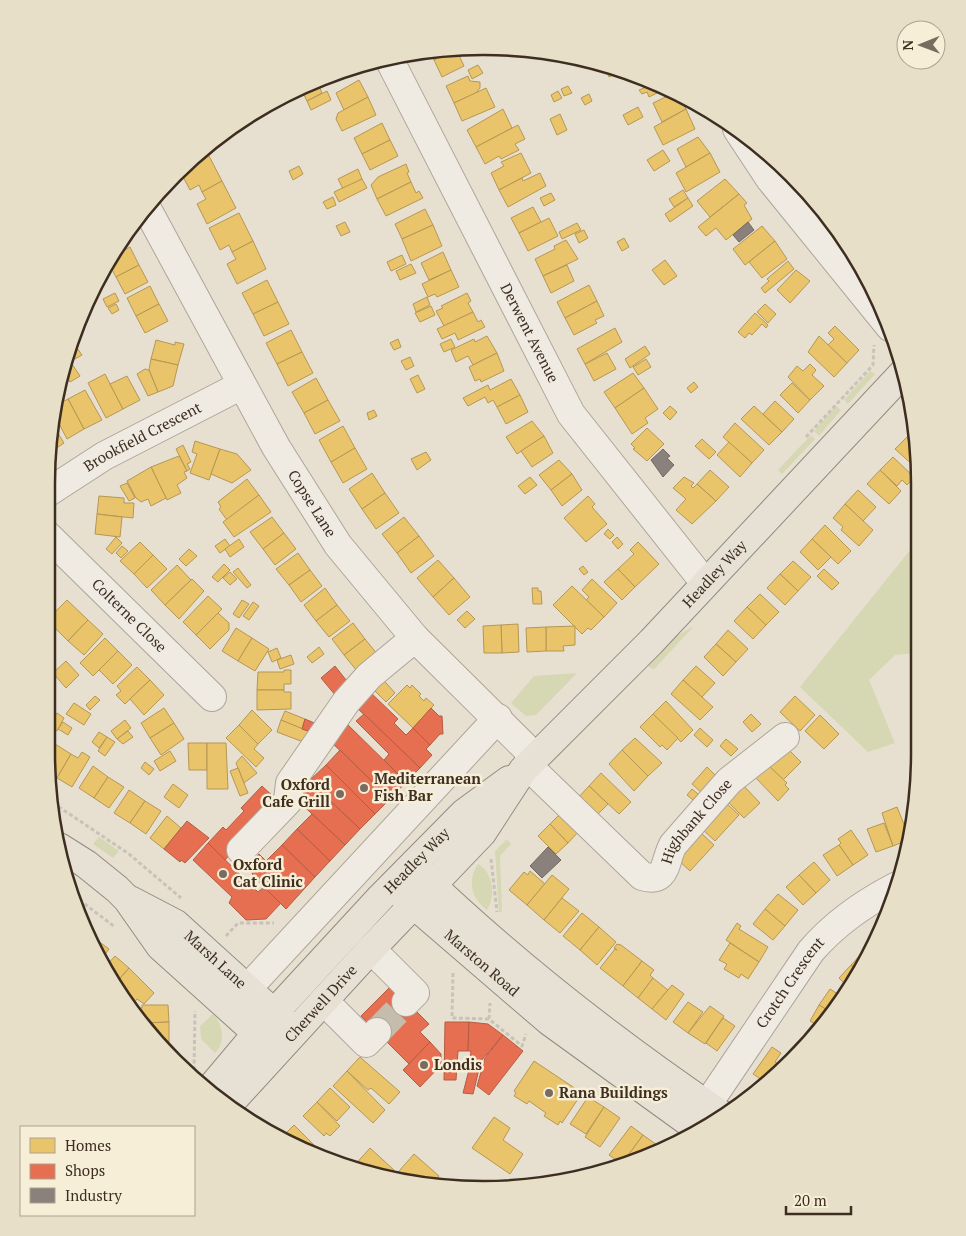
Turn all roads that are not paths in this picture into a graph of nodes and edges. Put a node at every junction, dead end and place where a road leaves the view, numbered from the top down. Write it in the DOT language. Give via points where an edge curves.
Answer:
graph roads {
  1 [pos="392,65"];
  2 [pos="748,146"];
  3 [pos="149,214"];
  4 [pos="882,333"];
  5 [pos="898,379"];
  6 [pos="242,385"];
  7 [pos="55,488"];
  8 [pos="55,543"];
  9 [pos="705,583"];
  10 [pos="415,638"];
  11 [pos="212,697"];
  12 [pos="498,718"];
  13 [pos="785,737"];
  14 [pos="528,764"];
  15 [pos="241,850"];
  16 [pos="67,852"];
  17 [pos="412,866"];
  18 [pos="432,885"];
  19 [pos="386,891"];
  20 [pos="888,891"];
  21 [pos="127,899"];
  22 [pos="413,905"];
  23 [pos="371,949"];
  24 [pos="247,989"];
  25 [pos="324,1001"];
  26 [pos="406,1002"];
  27 [pos="236,1015"];
  28 [pos="266,1024"];
  29 [pos="580,1029"];
  30 [pos="376,1032"];
  31 [pos="287,1042"];
  32 [pos="210,1078"];
  33 [pos="232,1100"];
  34 [pos="715,1110"];
  35 [pos="694,1125"];
  1 -- 9 [label="street, Derwent Avenue" via="571,414"];
  2 -- 4 [label="street"];
  3 -- 6 [label="street, Copse Lane"];
  5 -- 9 [label="main road, Headley Way"];
  6 -- 7 [label="street, Brookfield Crescent" via="104,456"];
  6 -- 10 [label="street, Copse Lane" via="281,455 338,545"];
  8 -- 11 [label="street, Colterne Close"];
  9 -- 14 [label="main road, Headley Way" via="651,642"];
  10 -- 12 [label="street, Copse Lane"];
  10 -- 15 [label="street" via="369,676 346,702 290,783 288,801"];
  12 -- 14 [label="street, Copse Lane"];
  12 -- 24 [label="street"];
  13 -- 14 [label="street, Highbank Close" via="729,781 673,845 665,870 653,877 642,876"];
  14 -- 17 [label="main road, Headley Way" via="464,813"];
  14 -- 18 [label="main road, Headley Way" via="482,833"];
  16 -- 21 [label="main road, Marsh Lane"];
  17 -- 18 [label="main road, Marston Road"];
  17 -- 19 [label="main road, Headley Way"];
  18 -- 22 [label="main road, Headley Way"];
  18 -- 29 [label="main road, Marston Road"];
  19 -- 22 [label="main road, Marston Road"];
  19 -- 28 [label="main road, Cherwell Drive"];
  20 -- 34 [label="street, Crotch Crescent" via="863,905 826,934 811,951"];
  21 -- 24 [label="main road, Marsh Lane" via="224,946"];
  21 -- 27 [label="main road, Marsh Lane" via="160,946"];
  22 -- 23 [label="main road, Cherwell Drive"];
  22 -- 29 [label="main road, Marston Road" via="549,1021"];
  23 -- 25 [label="main road, Cherwell Drive"];
  23 -- 26 [label="street" via="415,993"];
  24 -- 27 [label="street"];
  24 -- 28 [label="main road, Marsh Lane"];
  25 -- 30 [label="street" via="366,1043"];
  25 -- 31 [label="main road, Cherwell Drive"];
  27 -- 28 [label="main road, Marsh Lane"];
  28 -- 31 [label="main road, Marsh Lane"];
  28 -- 32 [label="main road, Cherwell Drive"];
  29 -- 34 [label="main road, Marston Road"];
  29 -- 35 [label="main road, Marston Road"];
  31 -- 33 [label="main road, Cherwell Drive"];
}
